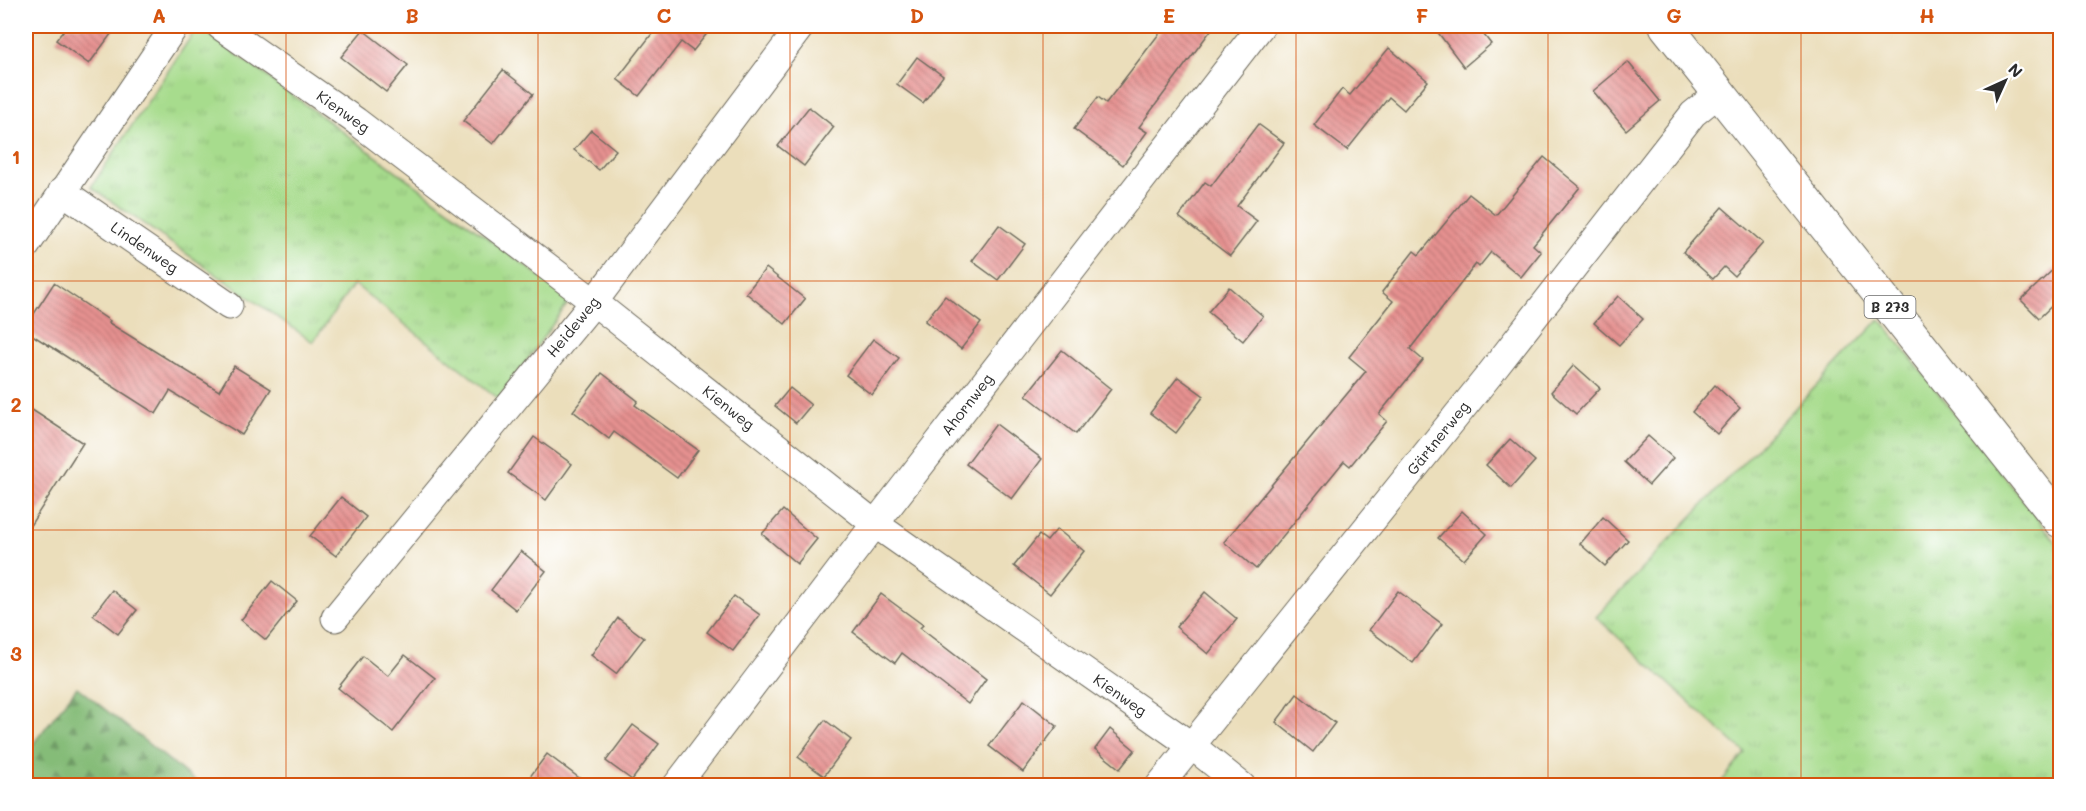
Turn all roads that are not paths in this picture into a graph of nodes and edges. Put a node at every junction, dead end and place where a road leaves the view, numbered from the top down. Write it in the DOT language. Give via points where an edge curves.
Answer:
graph roads {
  1 [pos="175,26"];
  2 [pos="220,26"];
  3 [pos="801,26"];
  4 [pos="1261,26"];
  5 [pos="1666,26"];
  6 [pos="1719,93"];
  7 [pos="62,191"];
  8 [pos="26,246"];
  9 [pos="594,302"];
  10 [pos="229,306"];
  11 [pos="2061,521"];
  12 [pos="875,524"];
  13 [pos="335,618"];
  14 [pos="1192,746"];
  15 [pos="676,786"];
  16 [pos="1159,786"];
  17 [pos="1242,786"];
  1 -- 7 [label="street"];
  2 -- 9 [label="street, Kienweg" via="356,121"];
  3 -- 9 [label="street, Heideweg"];
  4 -- 12 [label="street, Ahornweg"];
  5 -- 6 [label="main road, B 273"];
  6 -- 11 [label="main road, B 273"];
  6 -- 14 [label="street, Gärtnerweg" via="1693,114"];
  7 -- 8 [label="street"];
  7 -- 10 [label="street, Lindenweg"];
  9 -- 12 [label="street, Kienweg"];
  9 -- 13 [label="street, Heideweg"];
  12 -- 14 [label="street, Kienweg"];
  12 -- 15 [label="street, Ahornweg"];
  14 -- 16 [label="street, Gärtnerweg"];
  14 -- 17 [label="street, Kienweg"];
}
